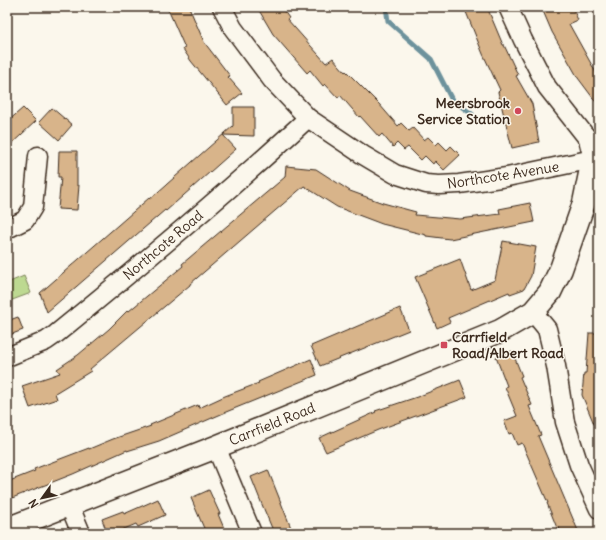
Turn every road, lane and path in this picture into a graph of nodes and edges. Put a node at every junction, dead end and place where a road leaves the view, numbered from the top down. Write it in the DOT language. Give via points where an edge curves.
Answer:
graph roads {
  1 [pos="222,7"];
  2 [pos="508,7"];
  3 [pos="308,118"];
  4 [pos="38,156"];
  5 [pos="596,157"];
  6 [pos="7,229"];
  7 [pos="533,312"];
  8 [pos="7,357"];
  9 [pos="216,447"];
  10 [pos="69,504"];
  11 [pos="599,509"];
  12 [pos="7,529"];
  13 [pos="81,533"];
  14 [pos="252,533"];
  1 -- 3 [label="street, Northcote Avenue" via="272,80"];
  2 -- 5 [label="street" via="547,87 588,139"];
  3 -- 5 [label="street, Northcote Avenue" via="395,174 426,184 459,184 507,177"];
  3 -- 8 [label="street, Northcote Road" via="180,232 46,342"];
  4 -- 6 [label="street" via="33,207 25,220"];
  5 -- 7 [label="street, Carrfield Road" via="584,203 561,269 550,292"];
  7 -- 9 [label="street, Carrfield Road" via="500,331"];
  7 -- 11 [label="street" via="547,329 565,422 579,465"];
  9 -- 10 [label="street, Carrfield Road"];
  9 -- 14 [label="street"];
  10 -- 12 [label="street, Carrfield Road"];
  10 -- 13 [label="street"];
}
